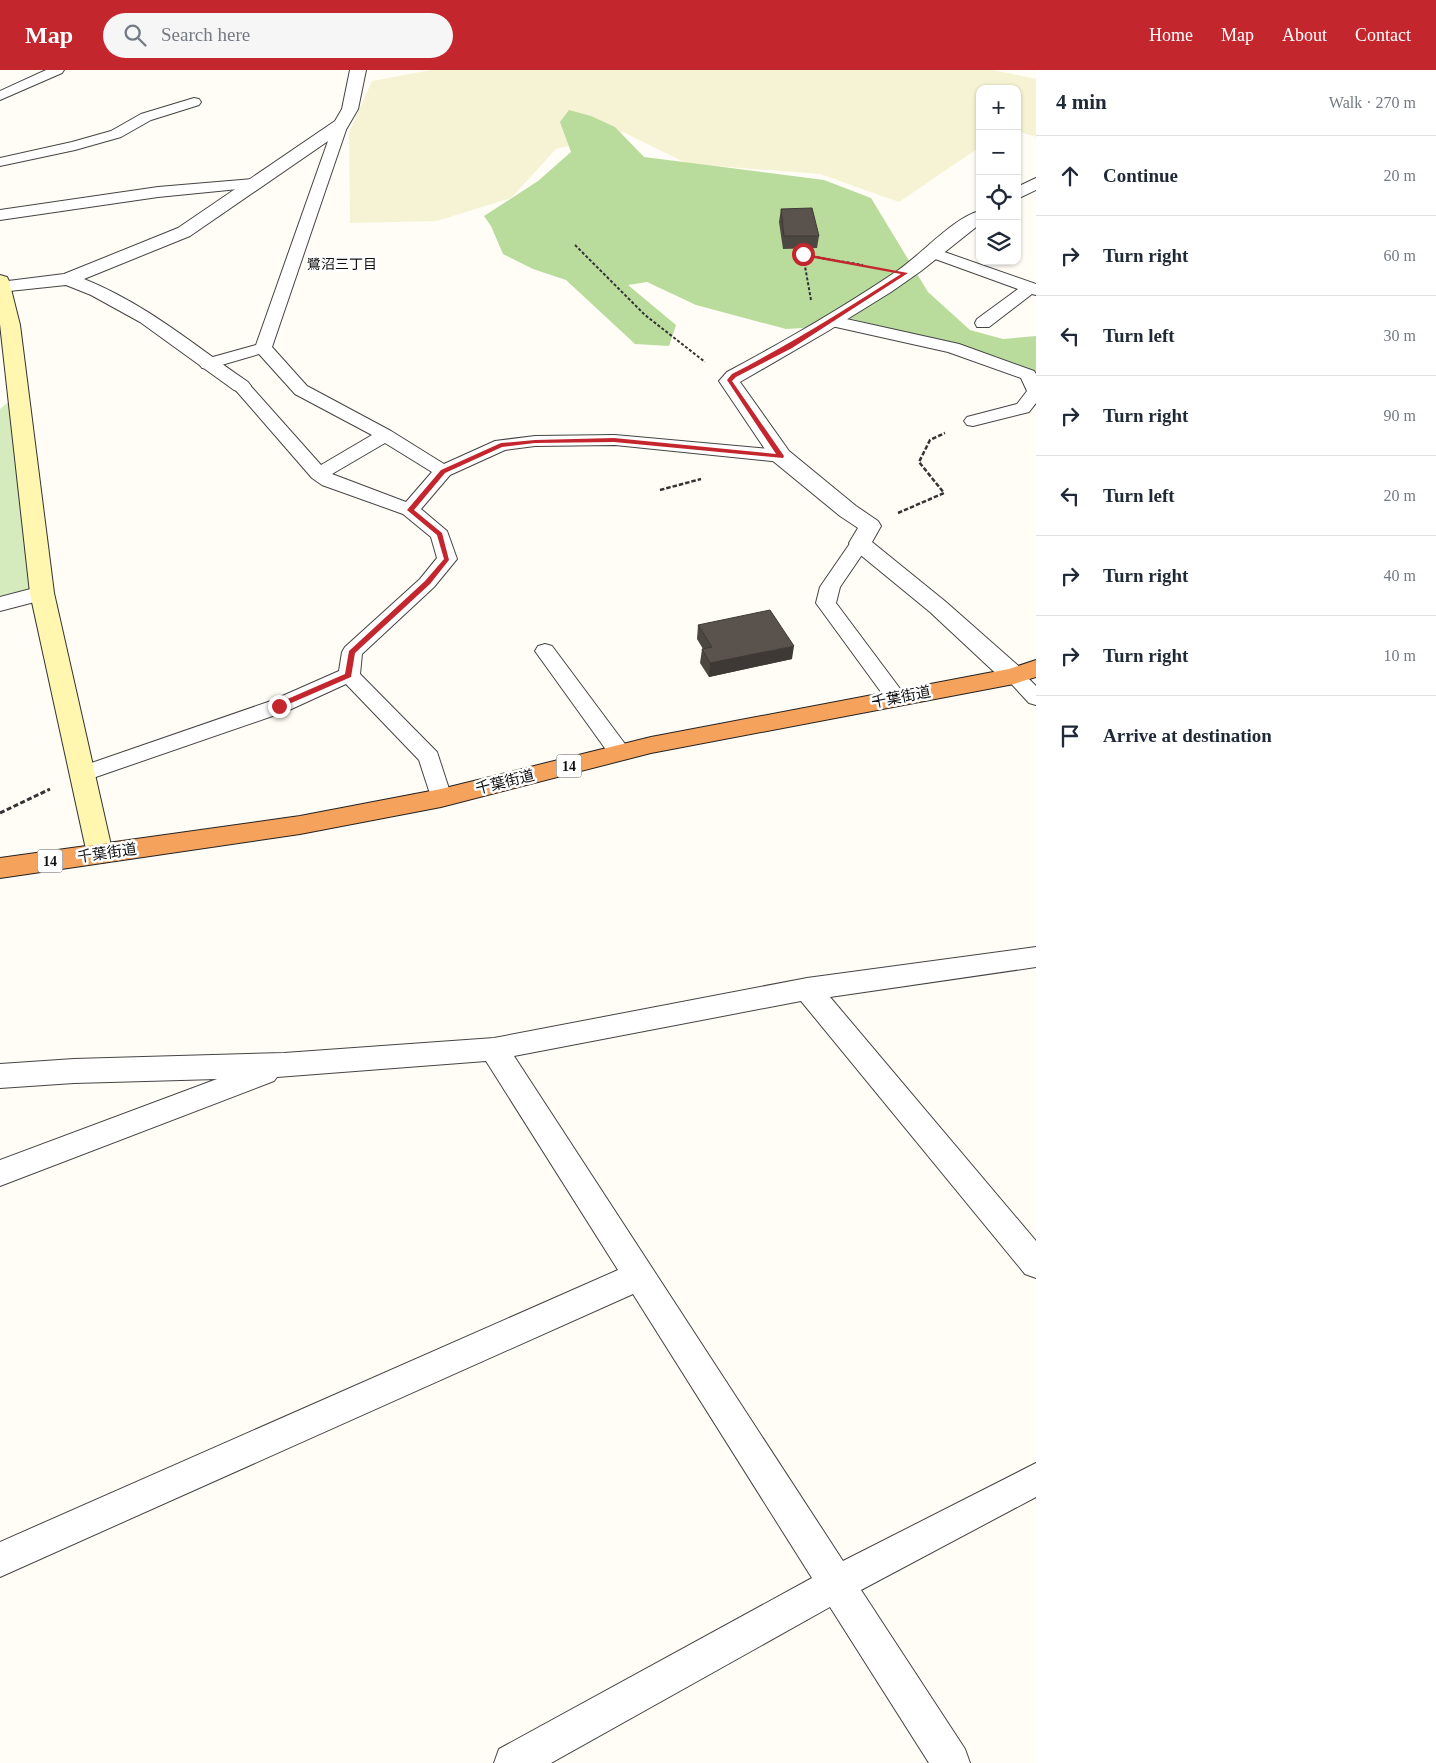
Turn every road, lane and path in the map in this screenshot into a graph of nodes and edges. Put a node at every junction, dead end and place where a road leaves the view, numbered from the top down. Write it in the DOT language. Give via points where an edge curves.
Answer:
graph roads {
  1 [pos="57,70"];
  2 [pos="358,70"];
  3 [pos="0,96"];
  4 [pos="194,102"];
  5 [pos="341,124"];
  6 [pos="0,162"];
  7 [pos="1036,182"];
  8 [pos="253,184"];
  9 [pos="1021,191"];
  10 [pos="0,215"];
  11 [pos="976,218"];
  12 [pos="575,245"];
  13 [pos="933,253"];
  14 [pos="906,273"];
  15 [pos="68,279"];
  16 [pos="0,284"];
  17 [pos="1033,289"];
  18 [pos="811,300"];
  19 [pos="833,321"];
  20 [pos="983,322"];
  21 [pos="5,327"];
  22 [pos="263,348"];
  23 [pos="208,364"];
  24 [pos="729,381"];
  25 [pos="241,386"];
  26 [pos="1036,391"];
  27 [pos="973,421"];
  28 [pos="385,435"];
  29 [pos="781,456"];
  30 [pos="443,471"];
  31 [pos="319,474"];
  32 [pos="410,510"];
  33 [pos="865,534"];
  34 [pos="42,593"];
  35 [pos="0,604"];
  36 [pos="545,651"];
  37 [pos="1025,672"];
  38 [pos="349,675"];
  39 [pos="896,698"];
  40 [pos="1036,698"];
  41 [pos="620,753"];
  42 [pos="82,774"];
  43 [pos="441,798"];
  44 [pos="0,813"];
  45 [pos="100,854"];
  46 [pos="0,868"];
  47 [pos="1036,957"];
  48 [pos="807,989"];
  49 [pos="494,1049"];
  50 [pos="284,1065"];
  51 [pos="0,1076"];
  52 [pos="0,1173"];
  53 [pos="1036,1264"];
  54 [pos="639,1276"];
  55 [pos="1036,1480"];
  56 [pos="0,1560"];
  57 [pos="836,1584"];
  58 [pos="513,1763"];
  59 [pos="951,1763"];
  1 -- 3 [label="lane"];
  2 -- 5 [label="street" via="350,109"];
  4 -- 6 [label="lane" via="146,117 116,134"];
  5 -- 8 [label="street"];
  5 -- 22 [label="lane"];
  7 -- 9 [label="street"];
  8 -- 10 [label="lane" via="146,194"];
  8 -- 15 [label="street" via="184,232"];
  11 -- 13 [label="street" via="959,228"];
  12 -- 24 [label="path" via="644,315"];
  13 -- 14 [label="street"];
  13 -- 17 [label="lane"];
  14 -- 18 [label="path" via="803,254"];
  14 -- 19 [label="street"];
  15 -- 16 [label="street"];
  15 -- 23 [label="street" via="114,299 159,327"];
  16 -- 21 [label="street"];
  17 -- 20 [label="lane"];
  19 -- 24 [label="street"];
  19 -- 26 [label="lane" via="953,348 1028,375"];
  21 -- 34 [label="street"];
  22 -- 23 [label="lane"];
  22 -- 28 [label="lane" via="301,390"];
  23 -- 25 [label="street"];
  24 -- 29 [label="street"];
  25 -- 31 [label="lane"];
  26 -- 27 [label="lane" via="1023,408"];
  27 -- 33 [label="path" via="930,440 919,462 944,493"];
  28 -- 30 [label="lane"];
  28 -- 31 [label="lane"];
  29 -- 30 [label="lane" via="614,440 535,442 501,445"];
  29 -- 33 [label="street" via="848,511"];
  30 -- 32 [label="lane"];
  31 -- 32 [label="lane" via="329,481"];
  32 -- 38 [label="lane" via="440,535 447,559 427,583 352,652"];
  33 -- 37 [label="street" via="938,607"];
  33 -- 39 [label="lane" via="830,587 826,604"];
  34 -- 35 [label="street"];
  34 -- 42 [label="street"];
  36 -- 41 [label="lane"];
  37 -- 39 [label="highway, 千葉街道 / 14"];
  37 -- 40 [label="lane"];
  38 -- 42 [label="lane" via="279,706"];
  38 -- 43 [label="lane" via="428,757"];
  39 -- 41 [label="highway, 千葉街道 / 14"];
  41 -- 43 [label="highway, 千葉街道 / 14"];
  42 -- 44 [label="path"];
  42 -- 45 [label="street"];
  43 -- 45 [label="highway, 千葉街道 / 14" via="300,825"];
  45 -- 46 [label="highway, 千葉街道 / 14"];
  47 -- 48 [label="street"];
  48 -- 49 [label="street"];
  48 -- 53 [label="street"];
  49 -- 50 [label="street"];
  49 -- 54 [label="street"];
  50 -- 51 [label="street"];
  50 -- 52 [label="street"];
  54 -- 56 [label="street"];
  54 -- 57 [label="street"];
  55 -- 57 [label="street"];
  57 -- 58 [label="street"];
  57 -- 59 [label="street"];
}
